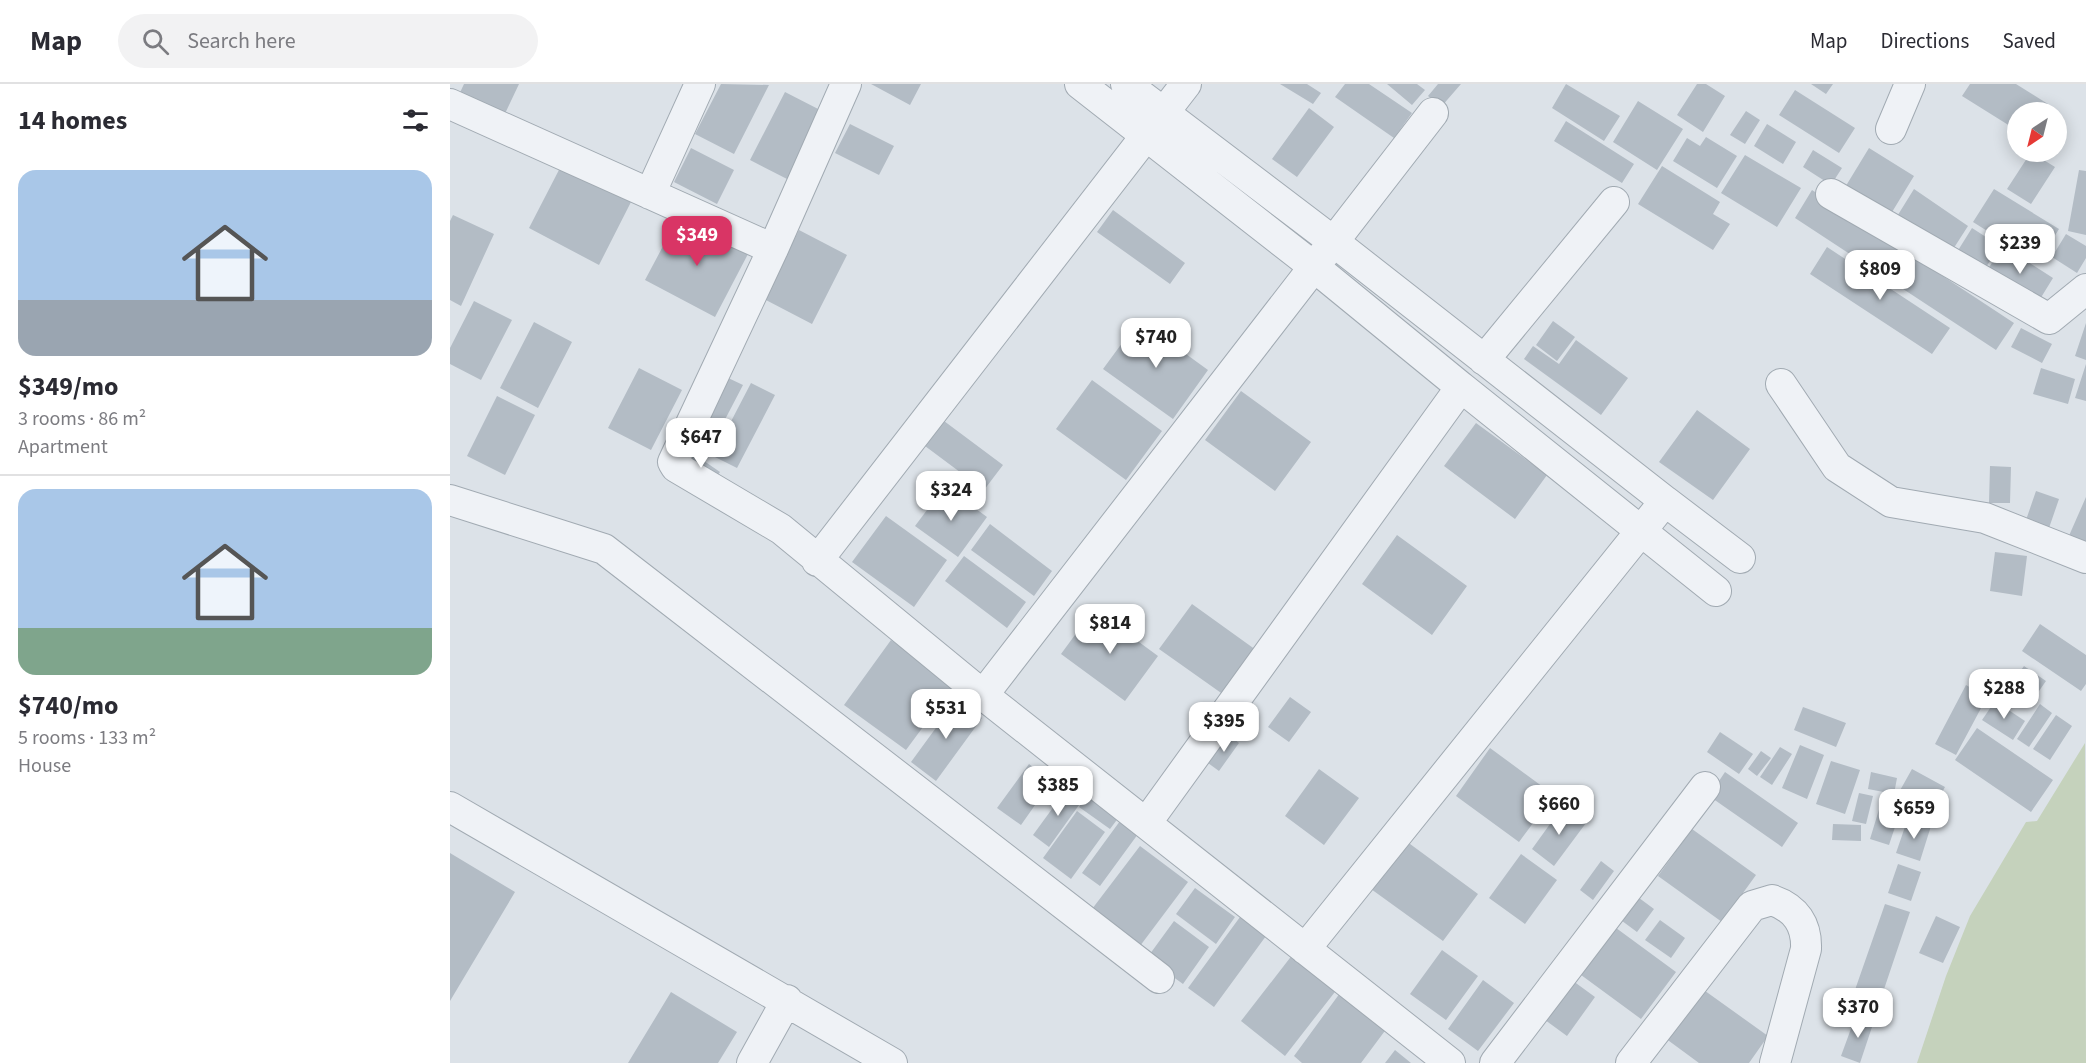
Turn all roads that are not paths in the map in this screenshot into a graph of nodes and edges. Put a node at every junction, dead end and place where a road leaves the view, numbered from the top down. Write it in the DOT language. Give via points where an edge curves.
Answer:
graph roads {
  1 [pos="700,84"];
  2 [pos="846,84"];
  3 [pos="1080,84"];
  4 [pos="1126,84"];
  5 [pos="1186,84"];
  6 [pos="1902,87"];
  7 [pos="450,104"];
  8 [pos="1433,113"];
  9 [pos="1154,124"];
  10 [pos="1891,129"];
  11 [pos="650,194"];
  12 [pos="1831,194"];
  13 [pos="1614,202"];
  14 [pos="1334,242"];
  15 [pos="773,249"];
  16 [pos="1313,266"];
  17 [pos="2086,289"];
  18 [pos="1484,360"];
  19 [pos="1781,384"];
  20 [pos="1461,387"];
  21 [pos="450,500"];
  22 [pos="1665,501"];
  23 [pos="1639,532"];
  24 [pos="1740,558"];
  25 [pos="2086,558"];
  26 [pos="817,561"];
  27 [pos="1716,591"];
  28 [pos="983,695"];
  29 [pos="1705,787"];
  30 [pos="450,807"];
  31 [pos="1147,822"];
  32 [pos="1305,949"];
  33 [pos="1159,978"];
  34 [pos="787,1000"];
  35 [pos="752,1063"];
  36 [pos="892,1063"];
  37 [pos="1450,1063"];
  38 [pos="1495,1063"];
  39 [pos="1631,1063"];
  40 [pos="1775,1063"];
  1 -- 11 [label="street"];
  2 -- 15 [label="street"];
  3 -- 9 [label="street"];
  4 -- 9 [label="street"];
  5 -- 9 [label="street"];
  6 -- 10 [label="street"];
  7 -- 11 [label="street"];
  8 -- 14 [label="street"];
  9 -- 14 [label="street"];
  9 -- 16 [label="street"];
  9 -- 26 [label="street"];
  11 -- 15 [label="street"];
  12 -- 17 [label="street" via="2049,319"];
  13 -- 18 [label="street"];
  14 -- 16 [label="street"];
  14 -- 18 [label="street"];
  15 -- 26 [label="street" via="673,462 781,529"];
  16 -- 20 [label="street"];
  16 -- 28 [label="street"];
  18 -- 22 [label="street"];
  19 -- 25 [label="street" via="1837,467 1891,502 1985,518"];
  20 -- 23 [label="street"];
  20 -- 31 [label="street"];
  21 -- 33 [label="street" via="604,549"];
  22 -- 23 [label="street"];
  22 -- 24 [label="street"];
  23 -- 27 [label="street"];
  23 -- 32 [label="street"];
  26 -- 28 [label="street"];
  28 -- 31 [label="street"];
  29 -- 38 [label="street"];
  30 -- 34 [label="street"];
  31 -- 32 [label="street"];
  32 -- 37 [label="street"];
  34 -- 35 [label="street"];
  34 -- 36 [label="street"];
  39 -- 40 [label="street" via="1752,906 1772,900 1794,912 1806,936 1806,949"];
}
